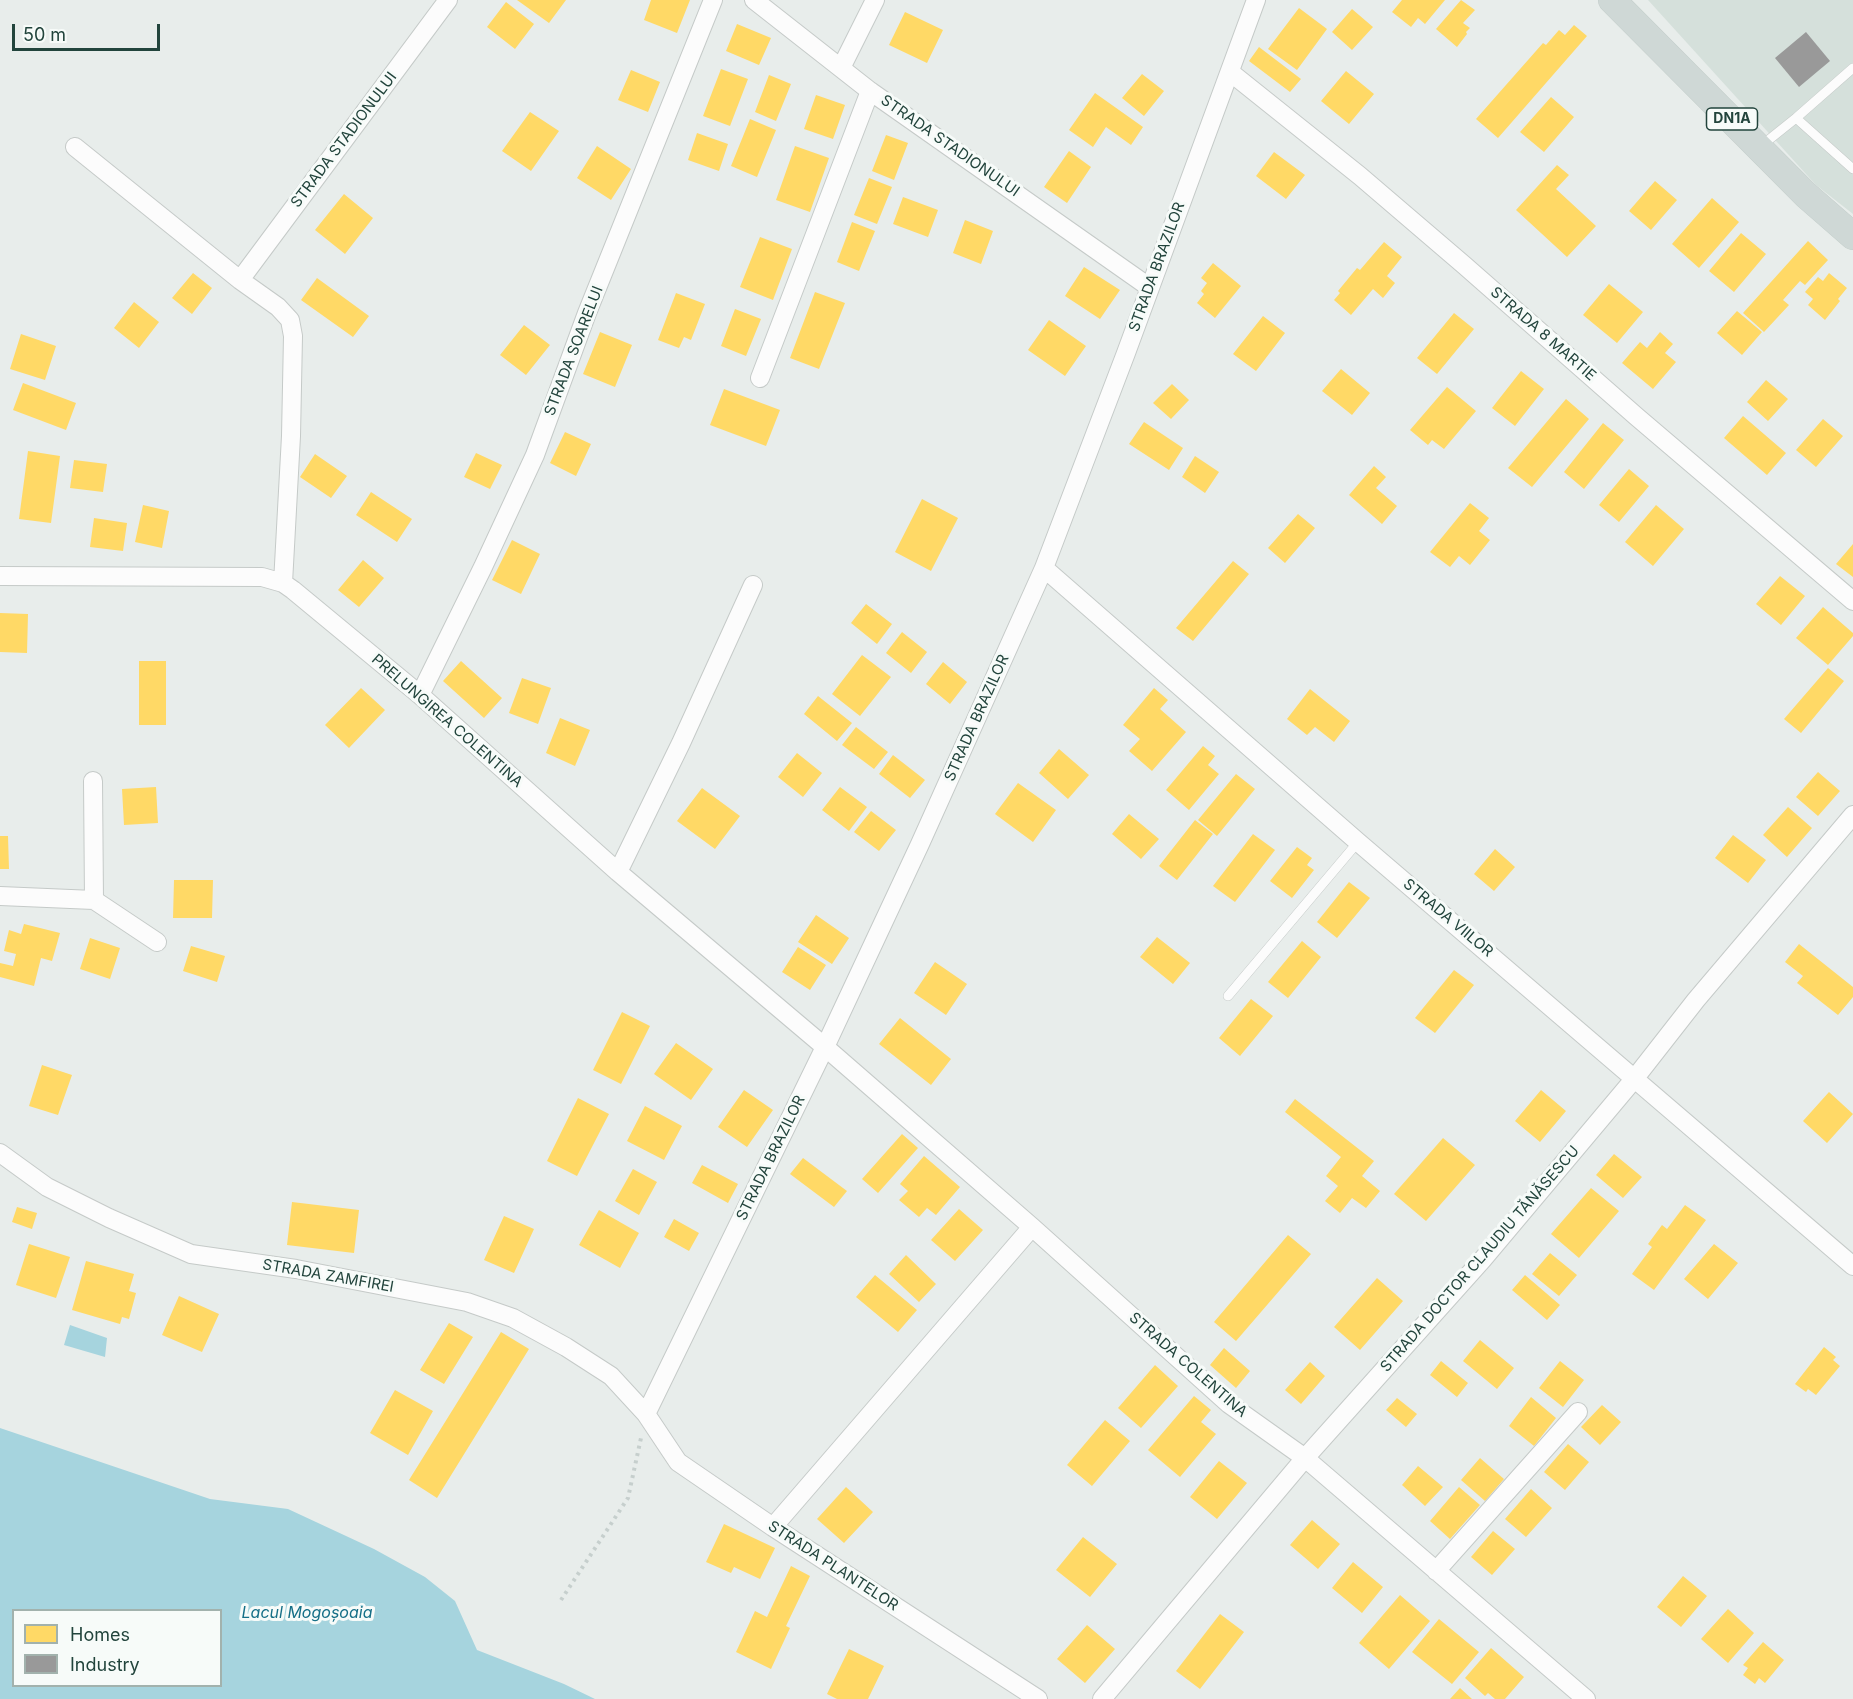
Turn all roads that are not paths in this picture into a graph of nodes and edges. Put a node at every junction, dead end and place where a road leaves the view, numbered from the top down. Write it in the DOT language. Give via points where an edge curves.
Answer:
graph roads {
  1 [pos="448,0"];
  2 [pos="713,0"];
  3 [pos="754,0"];
  4 [pos="875,0"];
  5 [pos="1256,0"];
  6 [pos="1611,0"];
  7 [pos="841,68"];
  8 [pos="1853,68"];
  9 [pos="1230,72"];
  10 [pos="870,91"];
  11 [pos="1796,118"];
  12 [pos="75,147"];
  13 [pos="1759,147"];
  14 [pos="1853,169"];
  15 [pos="1853,236"];
  16 [pos="240,280"];
  17 [pos="1149,287"];
  18 [pos="760,378"];
  19 [pos="1044,568"];
  20 [pos="0,576"];
  21 [pos="283,583"];
  22 [pos="753,585"];
  23 [pos="1853,601"];
  24 [pos="420,695"];
  25 [pos="93,781"];
  26 [pos="1853,815"];
  27 [pos="1358,842"];
  28 [pos="618,872"];
  29 [pos="0,896"];
  30 [pos="93,900"];
  31 [pos="157,942"];
  32 [pos="1228,996"];
  33 [pos="825,1047"];
  34 [pos="1635,1078"];
  35 [pos="0,1153"];
  36 [pos="1032,1227"];
  37 [pos="1853,1266"];
  38 [pos="1578,1412"];
  39 [pos="646,1414"];
  40 [pos="1305,1458"];
  41 [pos="773,1527"];
  42 [pos="1436,1571"];
  43 [pos="1038,1699"];
  44 [pos="1102,1699"];
  45 [pos="1586,1699"];
  1 -- 16 [label="street, STRADA STADIONULUI"];
  2 -- 24 [label="street, STRADA SOARELUI" via="587,313 535,455"];
  3 -- 7 [label="street, STRADA STADIONULUI"];
  4 -- 7 [label="street"];
  5 -- 9 [label="street, STRADA BRAZILOR"];
  6 -- 13 [label="main road, DN1A"];
  7 -- 10 [label="street, STRADA STADIONULUI"];
  8 -- 11 [label="lane"];
  9 -- 17 [label="street, STRADA BRAZILOR"];
  9 -- 23 [label="street, STRADA 8 MARTIE" via="1438,243"];
  10 -- 17 [label="street, STRADA STADIONULUI"];
  10 -- 18 [label="street"];
  11 -- 13 [label="lane"];
  11 -- 14 [label="lane"];
  12 -- 16 [label="street"];
  13 -- 15 [label="main road, DN1A"];
  16 -- 21 [label="street" via="278,307 290,320 293,336"];
  17 -- 19 [label="street, STRADA BRAZILOR"];
  19 -- 27 [label="street, STRADA VIILOR"];
  19 -- 33 [label="street, STRADA BRAZILOR"];
  20 -- 21 [label="street, PRELUNGIREA COLENTINA" via="262,577"];
  21 -- 24 [label="street, PRELUNGIREA COLENTINA"];
  22 -- 28 [label="street"];
  24 -- 28 [label="street, PRELUNGIREA COLENTINA"];
  25 -- 30 [label="street"];
  26 -- 34 [label="street, STRADA DOCTOR CLAUDIU TĂNĂSESCU"];
  27 -- 32 [label="lane"];
  27 -- 34 [label="street, STRADA VIILOR"];
  28 -- 33 [label="street, PRELUNGIREA COLENTINA"];
  29 -- 30 [label="street"];
  30 -- 31 [label="street"];
  33 -- 36 [label="street, STRADA COLENTINA"];
  33 -- 39 [label="street, STRADA BRAZILOR"];
  34 -- 37 [label="street, STRADA VIILOR"];
  34 -- 40 [label="street, STRADA DOCTOR CLAUDIU TĂNĂSESCU" via="1483,1259"];
  35 -- 39 [label="street, STRADA ZAMFIREI" via="47,1187 191,1254 296,1269 466,1302 513,1318 611,1376"];
  36 -- 40 [label="street, STRADA COLENTINA" via="1229,1404"];
  36 -- 41 [label="street"];
  38 -- 42 [label="street"];
  39 -- 41 [label="street, STRADA PLANTELOR" via="678,1462"];
  40 -- 42 [label="street, STRADA COLENTINA"];
  40 -- 44 [label="street, STRADA DOCTOR CLAUDIU TĂNĂSESCU"];
  41 -- 43 [label="street, STRADA PLANTELOR"];
  42 -- 45 [label="street, STRADA COLENTINA"];
}
